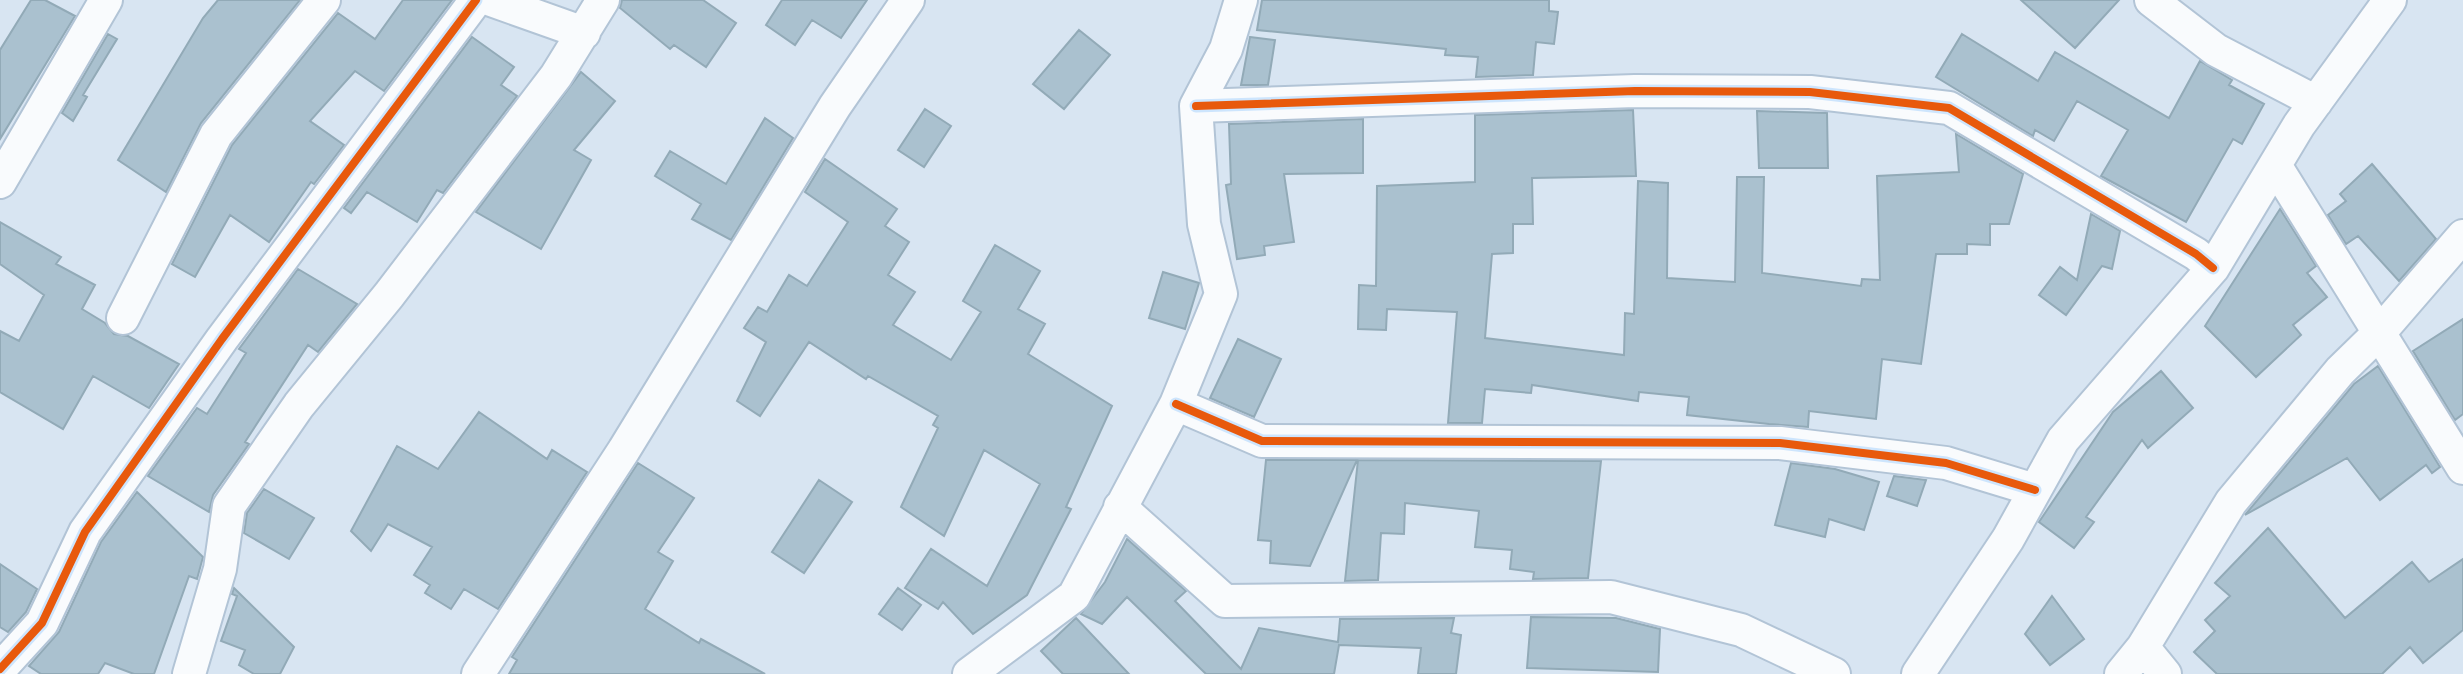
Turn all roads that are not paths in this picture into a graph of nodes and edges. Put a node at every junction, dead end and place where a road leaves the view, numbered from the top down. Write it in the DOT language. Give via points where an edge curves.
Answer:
graph roads {
  1 [pos="106,0"];
  2 [pos="324,0"];
  3 [pos="476,0"];
  4 [pos="491,0"];
  5 [pos="603,0"];
  6 [pos="908,0"];
  7 [pos="1241,0"];
  8 [pos="2151,0"];
  9 [pos="2390,0"];
  10 [pos="584,33"];
  11 [pos="2316,102"];
  12 [pos="1196,106"];
  13 [pos="2275,165"];
  14 [pos="0,182"];
  15 [pos="2463,236"];
  16 [pos="2213,268"];
  17 [pos="123,318"];
  18 [pos="2380,332"];
  19 [pos="1176,404"];
  20 [pos="2463,468"];
  21 [pos="2035,490"];
  22 [pos="1120,507"];
  23 [pos="2143,647"];
  24 [pos="0,669"];
  25 [pos="189,674"];
  26 [pos="478,674"];
  27 [pos="969,674"];
  28 [pos="1834,674"];
  29 [pos="1918,674"];
  30 [pos="2121,674"];
  31 [pos="2165,674"];
  1 -- 14 [label="street"];
  2 -- 17 [label="street" via="216,135"];
  3 -- 24 [label="street" via="222,339 85,532 42,623"];
  4 -- 10 [label="street"];
  5 -- 10 [label="street"];
  6 -- 26 [label="street" via="835,106 624,450"];
  7 -- 12 [label="street" via="1226,49"];
  8 -- 11 [label="street" via="2216,50"];
  9 -- 11 [label="street"];
  10 -- 25 [label="street" via="389,295 299,405 229,506 220,569"];
  11 -- 13 [label="street"];
  12 -- 16 [label="street" via="1635,91 1810,92 1949,108"];
  12 -- 19 [label="street" via="1204,224 1221,294"];
  13 -- 16 [label="street"];
  13 -- 18 [label="street"];
  15 -- 18 [label="street"];
  16 -- 21 [label="street" via="2063,440"];
  18 -- 20 [label="street"];
  18 -- 23 [label="street" via="2340,371 2231,502"];
  19 -- 21 [label="street" via="1262,441 1780,443 1946,463"];
  19 -- 22 [label="street"];
  21 -- 29 [label="street"];
  22 -- 27 [label="street" via="1074,596"];
  22 -- 28 [label="street" via="1225,601 1611,597 1741,630"];
  23 -- 30 [label="street"];
  23 -- 31 [label="street"];
}
